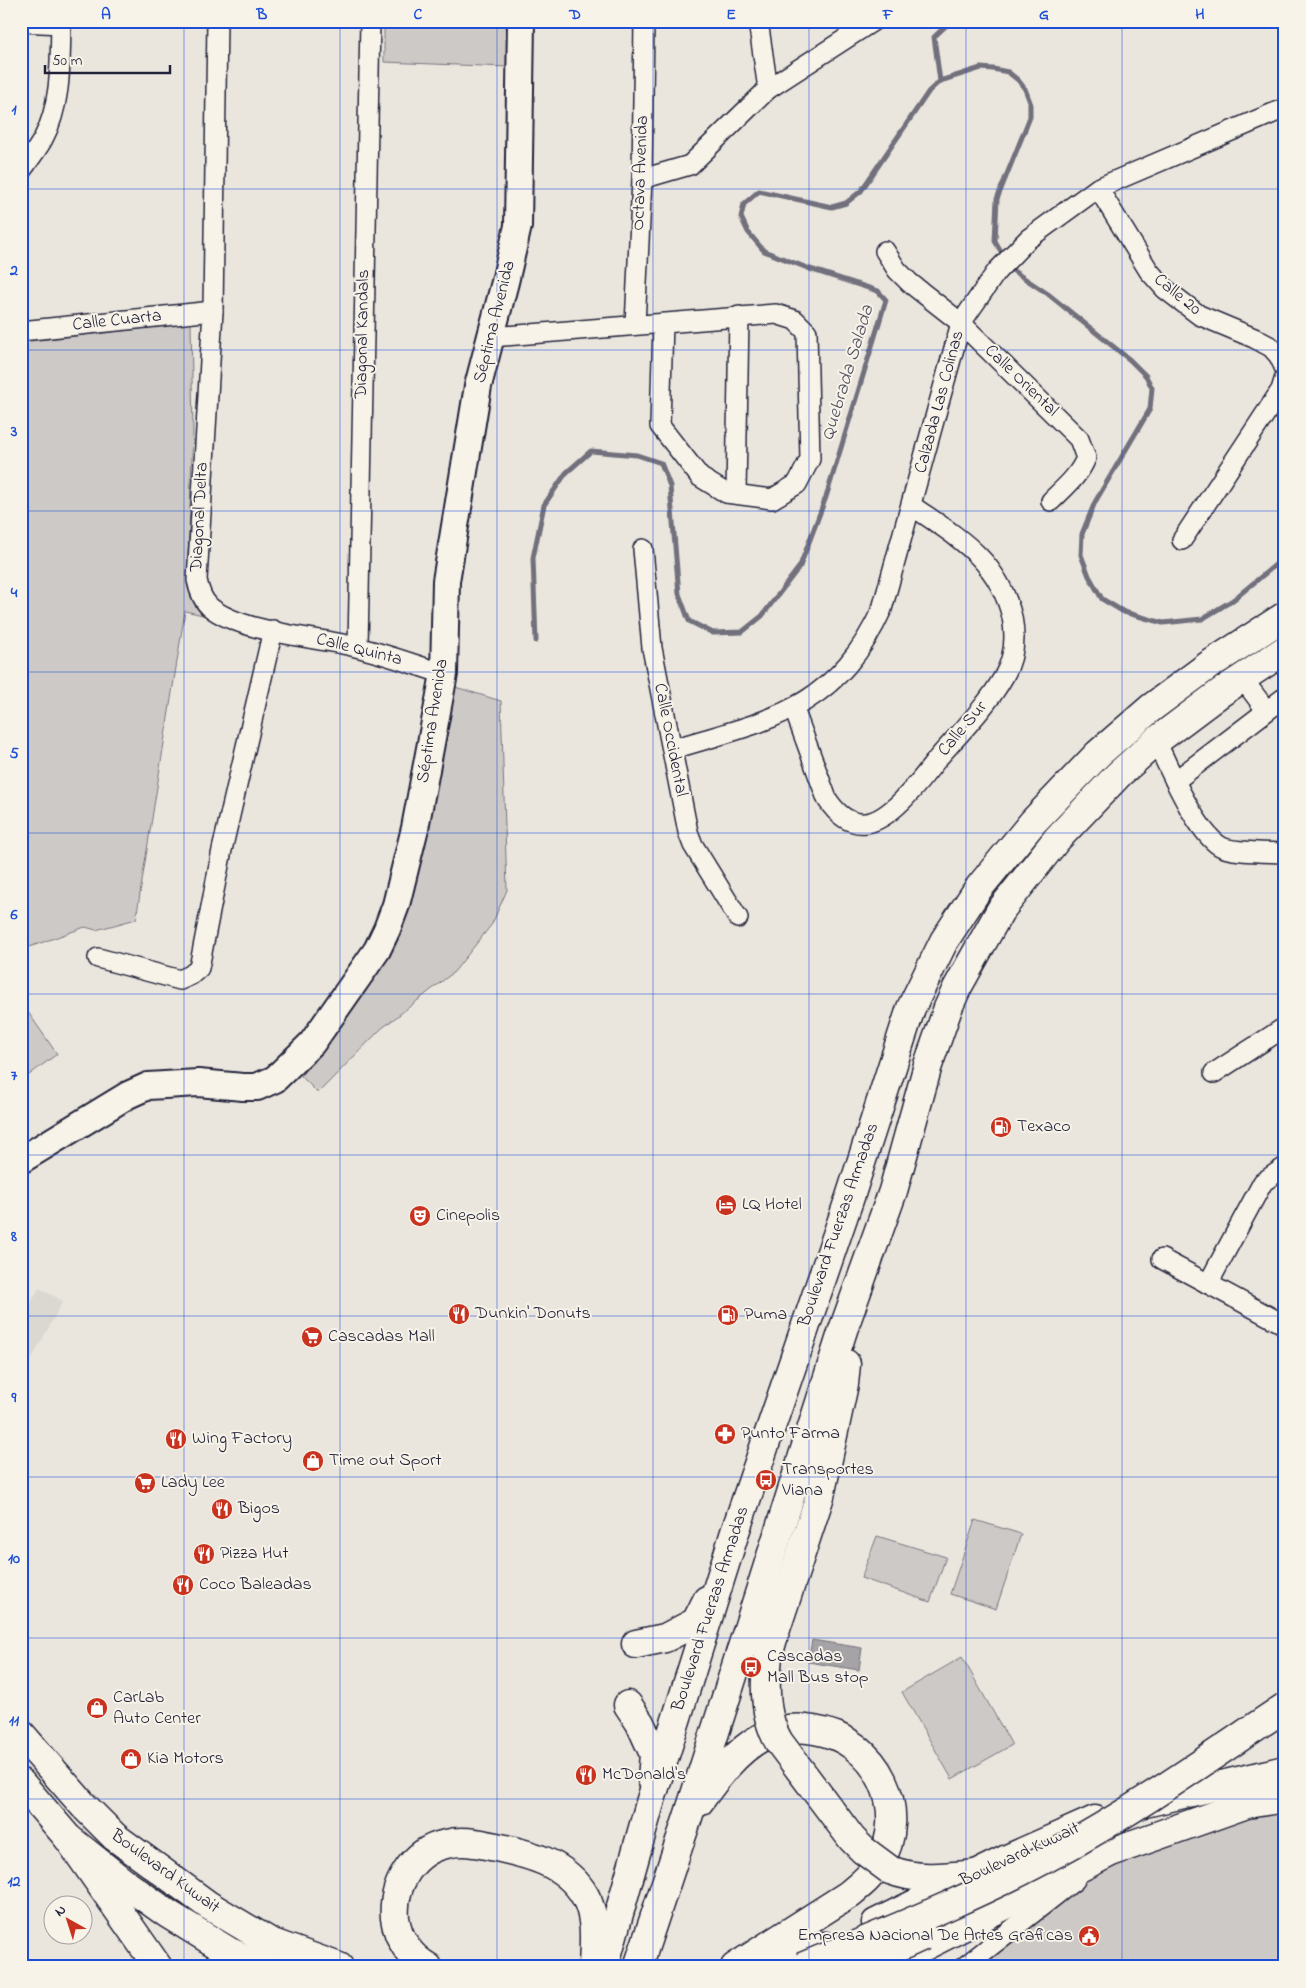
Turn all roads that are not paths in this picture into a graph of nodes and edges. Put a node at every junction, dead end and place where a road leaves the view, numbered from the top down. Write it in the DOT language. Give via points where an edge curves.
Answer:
graph roads {
  1 [pos="217,21"];
  2 [pos="370,21"];
  3 [pos="520,21"];
  4 [pos="644,21"];
  5 [pos="758,21"];
  6 [pos="873,21"];
  7 [pos="21,22"];
  8 [pos="61,23"];
  9 [pos="768,89"];
  10 [pos="1285,108"];
  11 [pos="21,171"];
  12 [pos="642,178"];
  13 [pos="1098,188"];
  14 [pos="885,251"];
  15 [pos="213,311"];
  16 [pos="739,316"];
  17 [pos="663,322"];
  18 [pos="961,323"];
  19 [pos="635,324"];
  20 [pos="21,331"];
  21 [pos="492,336"];
  22 [pos="1285,369"];
  23 [pos="1285,377"];
  24 [pos="736,494"];
  25 [pos="1051,501"];
  26 [pos="912,506"];
  27 [pos="1182,540"];
  28 [pos="643,549"];
  29 [pos="1285,616"];
  30 [pos="273,630"];
  31 [pos="358,647"];
  32 [pos="1285,650"];
  33 [pos="444,674"];
  34 [pos="1242,678"];
  35 [pos="1285,697"];
  36 [pos="794,709"];
  37 [pos="1266,710"];
  38 [pos="1156,741"];
  39 [pos="673,749"];
  40 [pos="1175,781"];
  41 [pos="1285,853"];
  42 [pos="738,918"];
  43 [pos="98,958"];
  44 [pos="1285,1027"];
  45 [pos="1214,1073"];
  46 [pos="21,1160"];
  47 [pos="1282,1173"];
  48 [pos="1162,1259"];
  49 [pos="1208,1284"];
  50 [pos="1285,1325"];
  51 [pos="843,1330"];
  52 [pos="735,1532"];
  53 [pos="636,1644"];
  54 [pos="1285,1697"];
  55 [pos="628,1705"];
  56 [pos="1285,1707"];
  57 [pos="1285,1725"];
  58 [pos="21,1734"];
  59 [pos="1285,1770"];
  60 [pos="21,1783"];
  61 [pos="1285,1798"];
  62 [pos="650,1803"];
  63 [pos="1117,1812"];
  64 [pos="688,1817"];
  65 [pos="68,1838"];
  66 [pos="1111,1852"];
  67 [pos="976,1874"];
  68 [pos="158,1967"];
  69 [pos="265,1967"];
  70 [pos="339,1967"];
  71 [pos="428,1967"];
  72 [pos="593,1967"];
  73 [pos="604,1967"];
  74 [pos="638,1967"];
  75 [pos="735,1967"];
  76 [pos="765,1967"];
  77 [pos="802,1967"];
  78 [pos="856,1967"];
  79 [pos="882,1967"];
  80 [pos="964,1967"];
  1 -- 15 [label="street, Diagonal Delta"];
  2 -- 31 [label="street, Diagonal Kandals"];
  3 -- 21 [label="street, Séptima Avenida" via="518,226"];
  4 -- 12 [label="street, Octava Avenida"];
  5 -- 9 [label="street"];
  6 -- 9 [label="street"];
  7 -- 8 [label="street"];
  8 -- 11 [label="street" via="59,80 52,114 44,137"];
  9 -- 12 [label="street" via="690,166"];
  10 -- 13 [label="street, Calzada Las Colinas"];
  12 -- 19 [label="street, Octava Avenida"];
  13 -- 18 [label="street, Calzada Las Colinas" via="1028,239 997,271"];
  13 -- 22 [label="street, Calle 20" via="1148,271 1165,289 1199,315 1271,347 1280,356"];
  14 -- 18 [label="street, Calle Oriental" via="910,283"];
  15 -- 20 [label="street, Calle Cuarta"];
  15 -- 30 [label="street, Diagonal Delta" via="197,580 200,594 209,606 250,625"];
  16 -- 17 [label="street"];
  16 -- 24 [label="street"];
  16 -- 24 [label="street" via="776,314 795,320 807,332 810,459 797,484 772,498"];
  17 -- 19 [label="street"];
  17 -- 24 [label="street" via="660,426 700,477 726,493"];
  18 -- 25 [label="street, Calle Oriental" via="1079,438 1086,458 1083,466"];
  18 -- 26 [label="street, Calzada Las Colinas"];
  19 -- 21 [label="street"];
  21 -- 33 [label="street, Séptima Avenida" via="478,386 446,582"];
  23 -- 27 [label="street" via="1281,390"];
  26 -- 36 [label="street, Calzada Las Colinas" via="882,609 871,633 842,672"];
  26 -- 36 [label="street, Calle Sur" via="965,542 990,567 1000,583 1010,609 1014,635 1012,659 1005,675 895,807 867,823 844,819 827,799"];
  28 -- 39 [label="street, Calle Occidental" via="652,648"];
  29 -- 52 [label="main road, Boulevard Fuerzas Armadas" via="1173,692 1098,754 1033,822 978,889 944,941 911,1008"];
  30 -- 31 [label="street, Calle Quinta"];
  30 -- 43 [label="street" via="222,850 199,968 192,976 180,980"];
  31 -- 33 [label="street, Calle Quinta"];
  32 -- 34 [label="main road, Boulevard Fuerzas Armadas"];
  33 -- 46 [label="street, Séptima Avenida" via="415,828 396,905 377,950 312,1043 275,1080 257,1087 198,1083 148,1086"];
  34 -- 37 [label="street"];
  34 -- 38 [label="main road, Boulevard Fuerzas Armadas"];
  35 -- 37 [label="street"];
  36 -- 39 [label="street, Calzada Las Colinas" via="764,722"];
  37 -- 40 [label="street"];
  38 -- 40 [label="street"];
  38 -- 51 [label="main road, Boulevard Fuerzas Armadas" via="1118,774 1056,839 1000,911 957,988 928,1065 893,1191"];
  39 -- 42 [label="street, Calle Occidental" via="693,845"];
  40 -- 41 [label="street" via="1200,825 1220,847"];
  44 -- 45 [label="street"];
  47 -- 49 [label="street" via="1263,1182"];
  48 -- 49 [label="street"];
  49 -- 50 [label="street"];
  51 -- 64 [label="main road, Boulevard Fuerzas Armadas"];
  51 -- 67 [label="main road, bridge" via="846,1370 820,1496 768,1656 765,1696 770,1719 779,1742 863,1850 890,1870 904,1875 924,1878"];
  52 -- 53 [label="main road" via="696,1622 666,1638"];
  52 -- 62 [label="main road, Boulevard Fuerzas Armadas"];
  54 -- 63 [label="street"];
  55 -- 62 [label="main road" via="654,1754"];
  56 -- 77 [label="main road, bridge" via="1132,1809 1058,1852 955,1902"];
  57 -- 78 [label="main road, bridge" via="1065,1866"];
  58 -- 70 [label="main road, Boulevard Kuwait" via="115,1838 208,1906 265,1939"];
  59 -- 63 [label="main road, Boulevard Kuwait"];
  60 -- 65 [label="main road, Boulevard Kuwait"];
  61 -- 66 [label="main road, Boulevard Kuwait" via="1246,1804"];
  62 -- 73 [label="main road, Boulevard Fuerzas Armadas"];
  63 -- 67 [label="main road, Boulevard Kuwait"];
  64 -- 74 [label="main road, Boulevard Fuerzas Armadas"];
  64 -- 75 [label="main road" via="714,1780 746,1748 763,1736 783,1730 825,1731 844,1739 871,1761 885,1785 891,1826 887,1846 865,1882"];
  65 -- 68 [label="main road"];
  65 -- 69 [label="main road, Boulevard Kuwait" via="168,1914 228,1951"];
  66 -- 79 [label="main road, Boulevard Kuwait"];
  66 -- 80 [label="street"];
  67 -- 76 [label="main road, Boulevard Kuwait" via="891,1916 800,1956"];
  71 -- 72 [label="main road" via="406,1948 396,1928 394,1907 398,1886 409,1867 425,1853 444,1844 466,1842 523,1852 567,1874 582,1890 591,1910 594,1924"];
}
